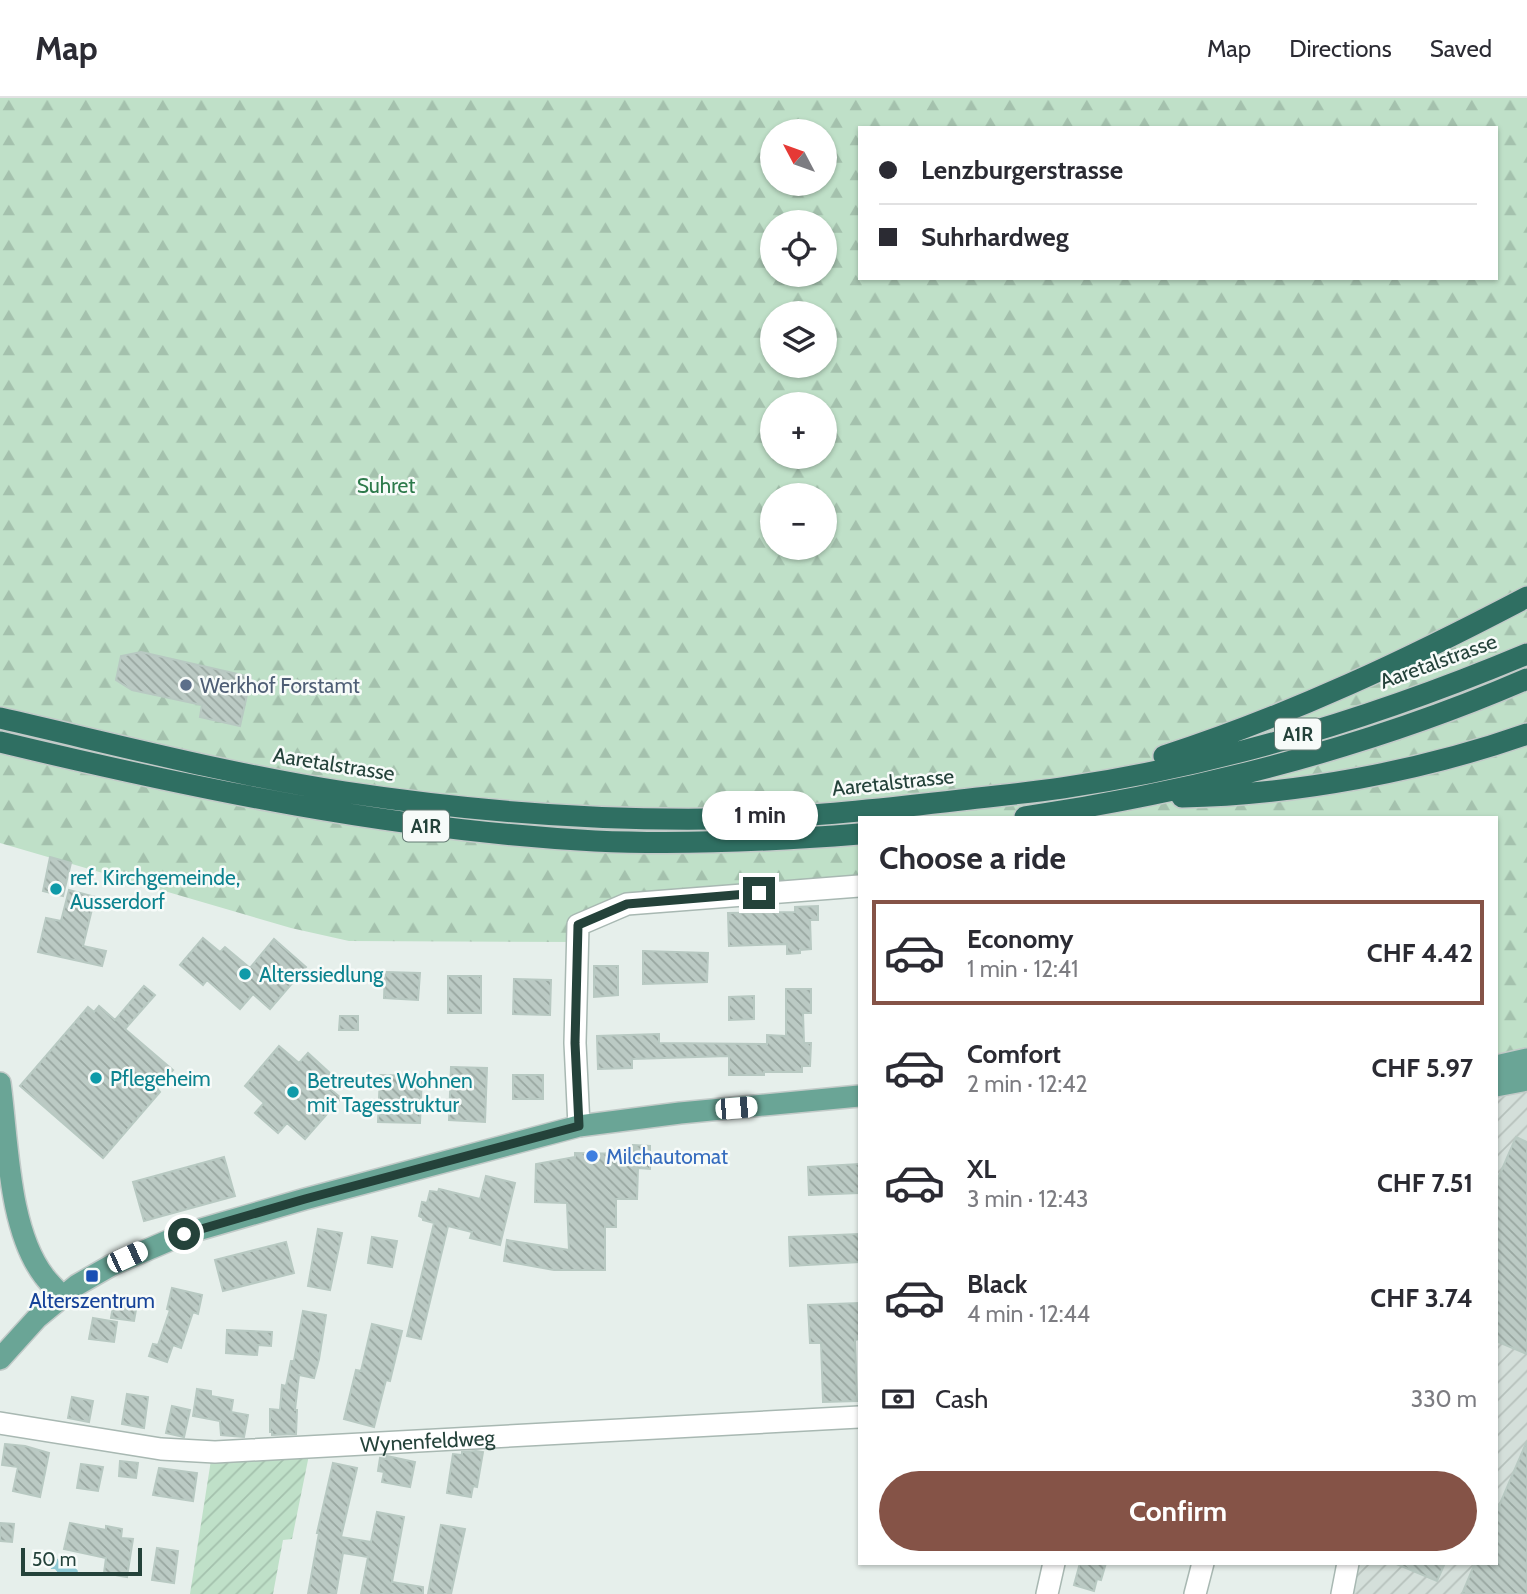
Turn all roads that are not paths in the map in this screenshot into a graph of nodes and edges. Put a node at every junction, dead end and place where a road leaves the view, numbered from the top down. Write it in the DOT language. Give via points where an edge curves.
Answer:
graph roads {
  1 [pos="1527,597"];
  2 [pos="1527,654"];
  3 [pos="1527,679"];
  4 [pos="0,718"];
  5 [pos="1527,734"];
  6 [pos="0,742"];
  7 [pos="1062,788"];
  8 [pos="1138,798"];
  9 [pos="1032,816"];
  10 [pos="858,834"];
  11 [pos="858,886"];
  12 [pos="1527,1059"];
  13 [pos="1498,1066"];
  14 [pos="1527,1080"];
  15 [pos="0,1083"];
  16 [pos="1498,1086"];
  17 [pos="1527,1089"];
  18 [pos="858,1096"];
  19 [pos="1498,1096"];
  20 [pos="579,1126"];
  21 [pos="62,1296"];
  22 [pos="0,1359"];
  23 [pos="858,1417"];
  24 [pos="0,1423"];
  25 [pos="1054,1565"];
  26 [pos="1202,1565"];
  27 [pos="1348,1565"];
  28 [pos="1047,1594"];
  29 [pos="1195,1594"];
  30 [pos="1342,1594"];
  1 -- 7 [label="highway" via="1408,659 1295,709"];
  2 -- 7 [label="highway, Aaretalstrasse / A1R" via="1438,689 1296,734 1175,766"];
  3 -- 8 [label="highway, A1R" via="1352,742"];
  4 -- 7 [label="highway, Aaretalstrasse / A1R" via="211,768 344,792 534,814 644,819 784,817"];
  5 -- 8 [label="highway" via="1400,769 1324,783 1232,796"];
  6 -- 10 [label="highway, A1R" via="220,792 480,832 697,843"];
  8 -- 9 [label="highway, A1R"];
  11 -- 20 [label="street" via="627,904 578,925 575,1043"];
  12 -- 13 [label="main road"];
  14 -- 16 [label="main road"];
  15 -- 21 [label="main road" via="14,1199 25,1239 42,1274"];
  17 -- 19 [label="street"];
  18 -- 20 [label="main road"];
  20 -- 21 [label="main road" via="176,1236 112,1265"];
  21 -- 22 [label="main road"];
  23 -- 24 [label="street, Wynenfeldweg" via="215,1452 161,1449"];
  25 -- 28 [label="street"];
  26 -- 29 [label="street"];
  27 -- 30 [label="street"];
}
